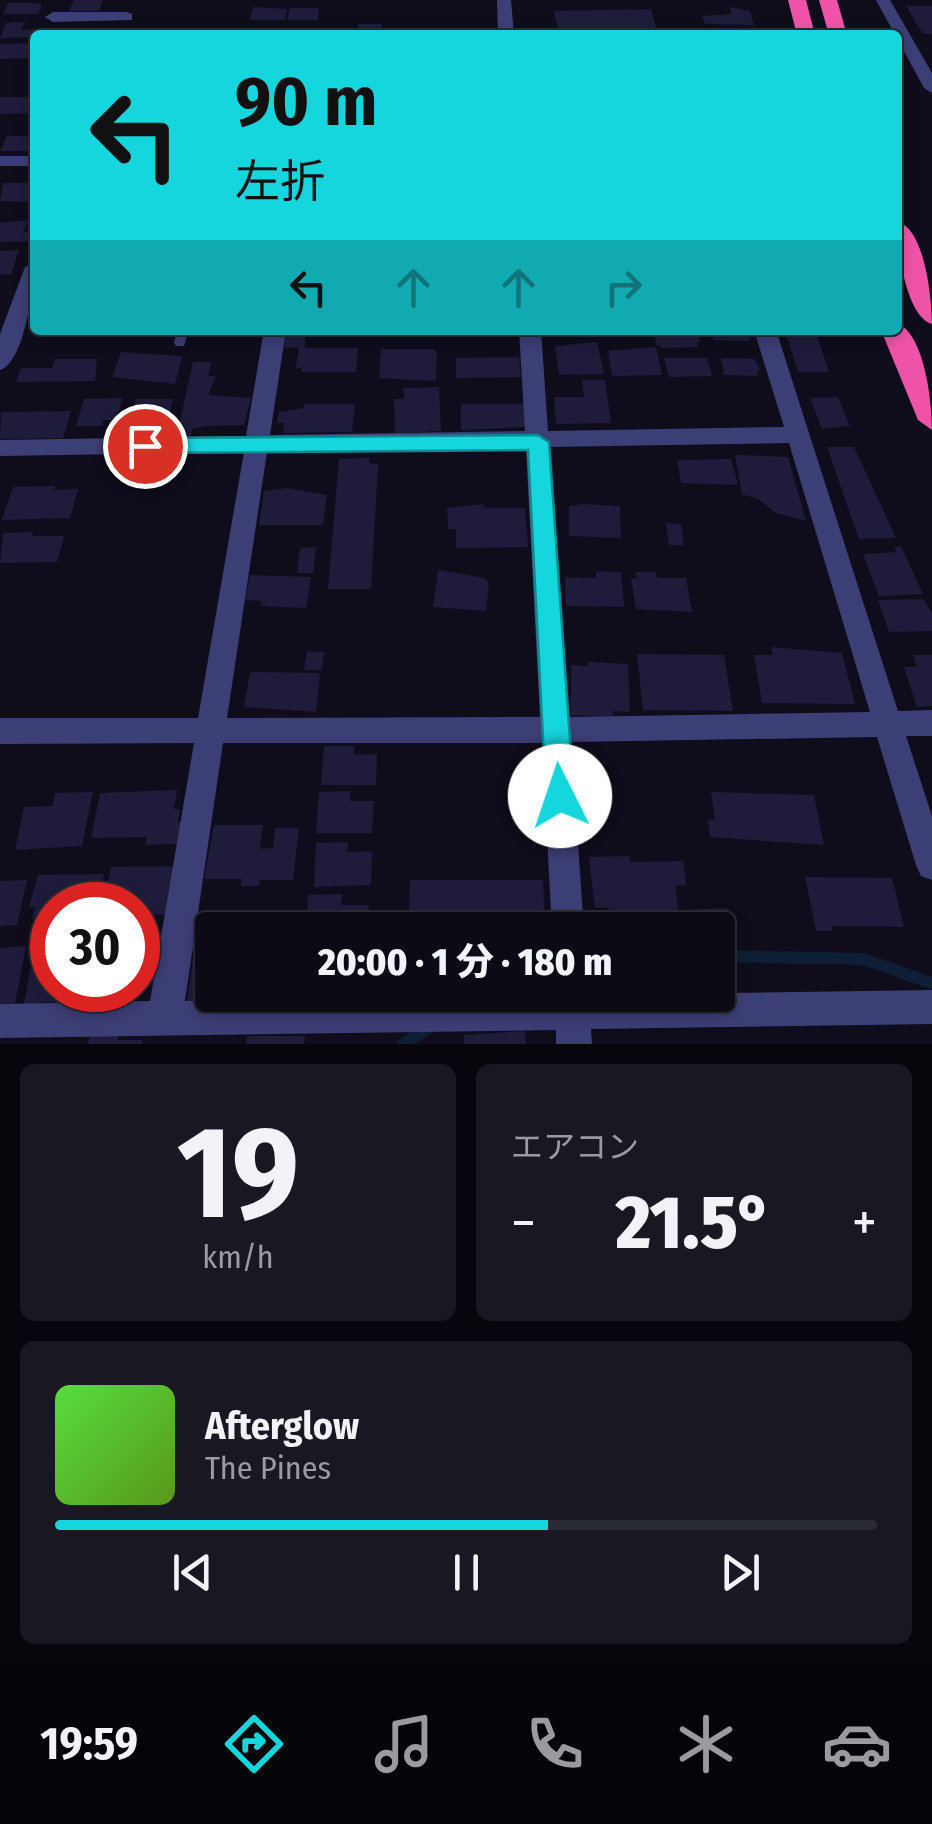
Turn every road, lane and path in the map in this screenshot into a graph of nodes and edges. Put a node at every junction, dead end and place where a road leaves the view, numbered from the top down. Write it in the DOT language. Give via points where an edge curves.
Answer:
graph roads {
  1 [pos="133,0"];
  2 [pos="504,0"];
  3 [pos="797,0"];
  4 [pos="828,0"];
  5 [pos="883,0"];
  6 [pos="53,17"];
  7 [pos="127,17"];
  8 [pos="123,30"];
  9 [pos="506,30"];
  10 [pos="805,30"];
  11 [pos="837,30"];
  12 [pos="897,30"];
  13 [pos="902,42"];
  14 [pos="932,42"];
  15 [pos="932,88"];
  16 [pos="30,160"];
  17 [pos="0,161"];
  18 [pos="902,239"];
  19 [pos="30,280"];
  20 [pos="0,285"];
  21 [pos="30,287"];
  22 [pos="932,316"];
  23 [pos="274,335"];
  24 [pos="530,335"];
  25 [pos="767,335"];
  26 [pos="896,335"];
  27 [pos="0,363"];
  28 [pos="932,420"];
  29 [pos="798,435"];
  30 [pos="538,442"];
  31 [pos="259,444"];
  32 [pos="0,448"];
  33 [pos="890,722"];
  34 [pos="932,723"];
  35 [pos="211,730"];
  36 [pos="555,730"];
  37 [pos="0,732"];
  38 [pos="932,865"];
  39 [pos="567,912"];
  40 [pos="932,1007"];
  41 [pos="166,1016"];
  42 [pos="573,1017"];
  43 [pos="0,1021"];
  1 -- 7 [label="street"];
  2 -- 9 [label="street"];
  3 -- 10 [label="highway"];
  4 -- 11 [label="highway"];
  5 -- 12 [label="street"];
  6 -- 7 [label="street"];
  7 -- 8 [label="street"];
  13 -- 14 [label="street"];
  13 -- 15 [label="street"];
  16 -- 17 [label="street"];
  18 -- 22 [label="highway"];
  19 -- 20 [label="street"];
  21 -- 27 [label="street"];
  23 -- 31 [label="street"];
  24 -- 30 [label="street"];
  25 -- 29 [label="street"];
  26 -- 28 [label="highway"];
  29 -- 30 [label="street"];
  29 -- 33 [label="street"];
  30 -- 31 [label="street"];
  30 -- 36 [label="street"];
  31 -- 32 [label="street"];
  31 -- 35 [label="street"];
  33 -- 34 [label="street"];
  33 -- 36 [label="street"];
  33 -- 38 [label="street"];
  35 -- 36 [label="street"];
  35 -- 37 [label="street"];
  35 -- 41 [label="street"];
  36 -- 39 [label="street"];
  40 -- 42 [label="street"];
  41 -- 42 [label="street"];
  41 -- 43 [label="street"];
}
